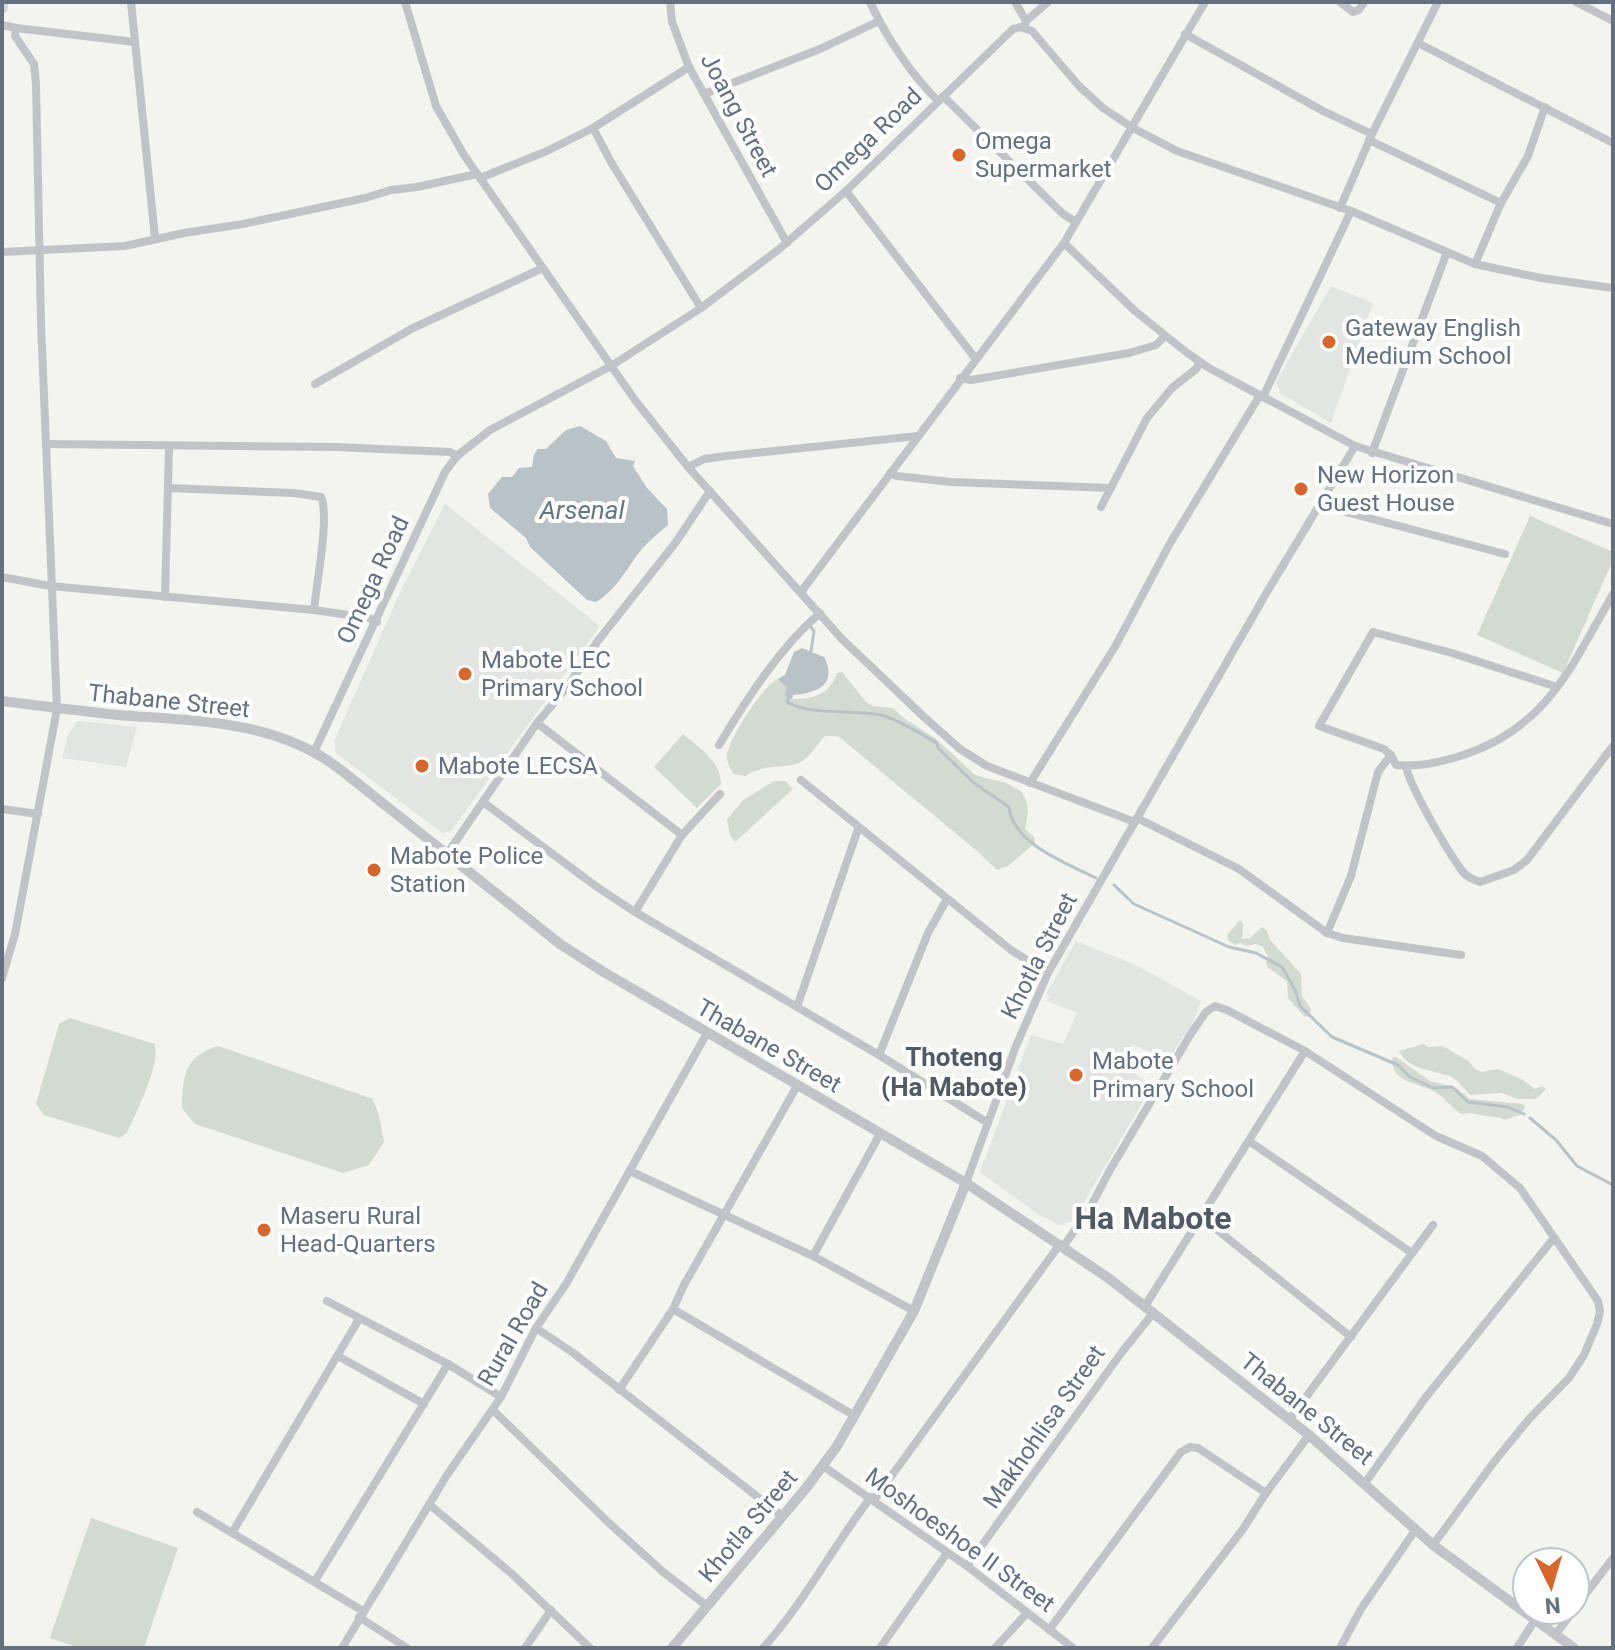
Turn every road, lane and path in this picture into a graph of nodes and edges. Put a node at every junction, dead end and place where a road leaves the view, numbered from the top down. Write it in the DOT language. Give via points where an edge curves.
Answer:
graph roads {
  1 [pos="3,2"];
  2 [pos="131,2"];
  3 [pos="405,2"];
  4 [pos="683,2"];
  5 [pos="870,2"];
  6 [pos="1015,2"];
  7 [pos="1048,2"];
  8 [pos="1205,2"];
  9 [pos="1340,2"];
  10 [pos="1364,2"];
  11 [pos="1438,2"];
  12 [pos="1576,2"];
  13 [pos="671,4"];
  14 [pos="2,8"];
  15 [pos="879,21"];
  16 [pos="1613,21"];
  17 [pos="2,25"];
  18 [pos="1025,25"];
  19 [pos="16,28"];
  20 [pos="1185,34"];
  21 [pos="135,42"];
  22 [pos="1418,43"];
  23 [pos="689,67"];
  24 [pos="704,94"];
  25 [pos="940,99"];
  26 [pos="1545,107"];
  27 [pos="593,128"];
  28 [pos="1133,128"];
  29 [pos="1371,137"];
  30 [pos="1613,143"];
  31 [pos="479,176"];
  32 [pos="846,191"];
  33 [pos="1501,203"];
  34 [pos="1340,208"];
  35 [pos="1351,211"];
  36 [pos="1076,222"];
  37 [pos="155,238"];
  38 [pos="787,243"];
  39 [pos="1064,243"];
  40 [pos="40,251"];
  41 [pos="2,252"];
  42 [pos="1447,252"];
  43 [pos="1475,264"];
  44 [pos="543,268"];
  45 [pos="1613,288"];
  46 [pos="701,308"];
  47 [pos="1164,337"];
  48 [pos="975,358"];
  49 [pos="1200,362"];
  50 [pos="611,366"];
  51 [pos="960,378"];
  52 [pos="315,384"];
  53 [pos="1261,396"];
  54 [pos="918,436"];
  55 [pos="47,444"];
  56 [pos="1355,446"];
  57 [pos="169,447"];
  58 [pos="1372,453"];
  59 [pos="457,456"];
  60 [pos="688,467"];
  61 [pos="890,473"];
  62 [pos="169,488"];
  63 [pos="1111,488"];
  64 [pos="710,491"];
  65 [pos="1320,502"];
  66 [pos="1101,507"];
  67 [pos="1613,524"];
  68 [pos="1505,554"];
  69 [pos="2,577"];
  70 [pos="50,586"];
  71 [pos="801,592"];
  72 [pos="1613,594"];
  73 [pos="165,597"];
  74 [pos="314,610"];
  75 [pos="820,613"];
  76 [pos="377,622"];
  77 [pos="1557,687"];
  78 [pos="2,701"];
  79 [pos="57,709"];
  80 [pos="537,723"];
  81 [pos="719,745"];
  82 [pos="1613,746"];
  83 [pos="314,752"];
  84 [pos="1391,755"];
  85 [pos="1406,766"];
  86 [pos="801,780"];
  87 [pos="1030,783"];
  88 [pos="720,794"];
  89 [pos="483,802"];
  90 [pos="2,809"];
  91 [pos="38,814"];
  92 [pos="1136,820"];
  93 [pos="858,829"];
  94 [pos="682,835"];
  95 [pos="447,854"];
  96 [pos="947,899"];
  97 [pos="635,912"];
  98 [pos="2,932"];
  99 [pos="1327,933"];
  100 [pos="15,934"];
  101 [pos="1461,955"];
  102 [pos="1048,973"];
  103 [pos="2,978"];
  104 [pos="797,1007"];
  105 [pos="707,1033"];
  106 [pos="1305,1051"];
  107 [pos="879,1055"];
  108 [pos="797,1086"];
  109 [pos="988,1123"];
  110 [pos="880,1134"];
  111 [pos="1249,1141"];
  112 [pos="630,1171"];
  113 [pos="966,1183"];
  114 [pos="724,1213"];
  115 [pos="1201,1217"];
  116 [pos="1433,1225"];
  117 [pos="1553,1239"];
  118 [pos="1062,1245"];
  119 [pos="1412,1253"];
  120 [pos="813,1256"];
  121 [pos="327,1301"];
  122 [pos="673,1309"];
  123 [pos="1150,1309"];
  124 [pos="914,1311"];
  125 [pos="359,1319"];
  126 [pos="536,1328"];
  127 [pos="1351,1337"];
  128 [pos="338,1356"];
  129 [pos="448,1364"];
  130 [pos="619,1390"];
  131 [pos="501,1397"];
  132 [pos="424,1404"];
  133 [pos="493,1410"];
  134 [pos="855,1416"];
  135 [pos="1289,1420"];
  136 [pos="1309,1435"];
  137 [pos="823,1466"];
  138 [pos="1365,1483"];
  139 [pos="1266,1493"];
  140 [pos="872,1499"];
  141 [pos="430,1505"];
  142 [pos="197,1512"];
  143 [pos="782,1516"];
  144 [pos="1416,1529"];
  145 [pos="232,1533"];
  146 [pos="1433,1545"];
  147 [pos="947,1553"];
  148 [pos="1613,1558"];
  149 [pos="967,1566"];
  150 [pos="315,1581"];
  151 [pos="1591,1587"];
  152 [pos="1511,1602"];
  153 [pos="707,1606"];
  154 [pos="551,1610"];
  155 [pos="1027,1613"];
  156 [pos="361,1614"];
  157 [pos="1531,1626"];
  158 [pos="1543,1626"];
  159 [pos="1562,1626"];
  160 [pos="1049,1630"];
  161 [pos="1555,1635"];
  162 [pos="883,1647"];
  163 [pos="342,1648"];
  164 [pos="407,1648"];
  165 [pos="525,1648"];
  166 [pos="590,1648"];
  167 [pos="672,1648"];
  168 [pos="763,1648"];
  169 [pos="995,1648"];
  170 [pos="1073,1648"];
  171 [pos="1152,1648"];
  172 [pos="1340,1648"];
  173 [pos="1517,1648"];
  174 [pos="1574,1648"];
  1 -- 14 [label="main road"];
  2 -- 21 [label="street"];
  3 -- 31 [label="street" via="436,106"];
  4 -- 13 [label="street"];
  5 -- 15 [label="street"];
  6 -- 18 [label="street"];
  7 -- 18 [label="street, Omega Road"];
  8 -- 20 [label="street"];
  9 -- 10 [label="street" via="1353,12"];
  11 -- 22 [label="street"];
  12 -- 16 [label="street"];
  13 -- 23 [label="street, Joang Street"];
  15 -- 24 [label="street"];
  15 -- 25 [label="street" via="917,78"];
  17 -- 19 [label="street"];
  18 -- 25 [label="street, Omega Road" via="1004,36"];
  18 -- 28 [label="street" via="1095,100"];
  19 -- 21 [label="street"];
  19 -- 40 [label="street" via="15,36 34,64"];
  20 -- 28 [label="street"];
  20 -- 29 [label="street"];
  21 -- 37 [label="street"];
  22 -- 26 [label="street"];
  22 -- 29 [label="street"];
  23 -- 24 [label="street, Joang Street"];
  23 -- 27 [label="street"];
  24 -- 38 [label="street, Joang Street"];
  25 -- 32 [label="street, Omega Road"];
  25 -- 36 [label="street"];
  26 -- 30 [label="street"];
  26 -- 33 [label="street" via="1528,156"];
  27 -- 31 [label="street"];
  27 -- 46 [label="street"];
  28 -- 34 [label="street" via="1212,165"];
  28 -- 36 [label="street"];
  29 -- 33 [label="street"];
  29 -- 34 [label="street"];
  31 -- 37 [label="street"];
  31 -- 44 [label="street"];
  32 -- 38 [label="street, Omega Road"];
  32 -- 48 [label="street"];
  33 -- 43 [label="street"];
  34 -- 35 [label="street"];
  35 -- 42 [label="street"];
  35 -- 53 [label="street"];
  36 -- 39 [label="street"];
  37 -- 40 [label="street" via="125,246"];
  38 -- 46 [label="street, Omega Road"];
  39 -- 47 [label="street"];
  39 -- 48 [label="street"];
  40 -- 41 [label="street"];
  40 -- 55 [label="street"];
  42 -- 43 [label="street"];
  42 -- 58 [label="street"];
  43 -- 45 [label="street"];
  44 -- 50 [label="street"];
  44 -- 52 [label="street" via="413,328"];
  46 -- 50 [label="street, Omega Road"];
  47 -- 49 [label="street"];
  47 -- 51 [label="street" via="1129,353"];
  48 -- 51 [label="street"];
  49 -- 53 [label="street"];
  49 -- 63 [label="street" via="1147,418"];
  50 -- 59 [label="street, Omega Road" via="490,430"];
  50 -- 60 [label="street"];
  51 -- 54 [label="street"];
  53 -- 56 [label="street"];
  53 -- 87 [label="street"];
  54 -- 60 [label="street" via="726,456"];
  54 -- 61 [label="street"];
  55 -- 57 [label="street"];
  55 -- 70 [label="street"];
  56 -- 58 [label="street"];
  56 -- 65 [label="street, Khotla Street"];
  57 -- 59 [label="street" via="335,447"];
  57 -- 62 [label="street"];
  58 -- 67 [label="street"];
  59 -- 76 [label="street, Omega Road"];
  60 -- 64 [label="street"];
  61 -- 63 [label="street" via="951,482"];
  61 -- 71 [label="street"];
  62 -- 73 [label="street"];
  62 -- 74 [label="street" via="321,497"];
  63 -- 66 [label="street"];
  64 -- 71 [label="street"];
  64 -- 80 [label="street"];
  65 -- 68 [label="street"];
  65 -- 92 [label="street, Khotla Street"];
  69 -- 70 [label="street"];
  70 -- 73 [label="street"];
  70 -- 79 [label="street"];
  71 -- 75 [label="street"];
  72 -- 77 [label="street"];
  73 -- 74 [label="street"];
  74 -- 76 [label="street"];
  75 -- 81 [label="street" via="771,669"];
  75 -- 87 [label="street" via="960,749"];
  76 -- 83 [label="street, Omega Road"];
  77 -- 84 [label="street" via="1373,632 1319,726"];
  77 -- 85 [label="street" via="1535,714 1493,745 1448,760"];
  78 -- 79 [label="street, Thabane Street"];
  79 -- 83 [label="street, Thabane Street" via="231,724"];
  79 -- 91 [label="street"];
  80 -- 89 [label="street"];
  80 -- 94 [label="street"];
  82 -- 85 [label="street" via="1527,860 1480,882 1464,873"];
  83 -- 95 [label="street, Thabane Street"];
  84 -- 85 [label="street" via="1396,765"];
  84 -- 99 [label="street" via="1378,772 1351,876"];
  86 -- 93 [label="street"];
  87 -- 92 [label="street"];
  88 -- 94 [label="street"];
  89 -- 95 [label="street"];
  89 -- 97 [label="street"];
  90 -- 91 [label="street"];
  91 -- 100 [label="street"];
  92 -- 99 [label="street" via="1239,869"];
  92 -- 102 [label="street, Khotla Street"];
  93 -- 96 [label="street"];
  93 -- 104 [label="street"];
  94 -- 97 [label="street"];
  95 -- 105 [label="street, Thabane Street" via="560,944"];
  96 -- 102 [label="street"];
  96 -- 107 [label="street"];
  97 -- 104 [label="street"];
  98 -- 100 [label="street"];
  99 -- 101 [label="street"];
  100 -- 103 [label="street"];
  102 -- 109 [label="street, Khotla Street"];
  104 -- 107 [label="street"];
  105 -- 108 [label="street, Thabane Street"];
  105 -- 112 [label="street, Rural Road"];
  106 -- 111 [label="street, Makhohlisa Street"];
  106 -- 117 [label="street" via="1436,1136 1482,1156 1520,1188"];
  106 -- 118 [label="street" via="1227,1010 1210,1007 1089,1210"];
  107 -- 109 [label="street"];
  108 -- 110 [label="street, Thabane Street"];
  108 -- 114 [label="street"];
  109 -- 113 [label="street, Khotla Street"];
  110 -- 113 [label="street, Thabane Street"];
  110 -- 120 [label="street"];
  111 -- 115 [label="street, Makhohlisa Street"];
  111 -- 119 [label="street"];
  112 -- 114 [label="street"];
  112 -- 126 [label="street, Rural Road"];
  113 -- 118 [label="street, Thabane Street"];
  113 -- 124 [label="street, Khotla Street"];
  114 -- 120 [label="street"];
  114 -- 122 [label="street"];
  115 -- 123 [label="street, Makhohlisa Street"];
  115 -- 127 [label="street"];
  116 -- 119 [label="street"];
  117 -- 138 [label="street" via="1426,1397"];
  117 -- 146 [label="street" via="1598,1301 1591,1340 1569,1378 1529,1419"];
  118 -- 123 [label="street, Thabane Street"];
  118 -- 140 [label="street"];
  119 -- 127 [label="street"];
  120 -- 124 [label="street"];
  121 -- 125 [label="street"];
  122 -- 130 [label="street"];
  122 -- 134 [label="street"];
  123 -- 135 [label="street, Thabane Street"];
  123 -- 149 [label="street, Makhohlisa Street"];
  124 -- 134 [label="street, Khotla Street"];
  125 -- 128 [label="street"];
  125 -- 129 [label="street"];
  126 -- 130 [label="street"];
  126 -- 131 [label="street, Rural Road"];
  127 -- 135 [label="street"];
  128 -- 132 [label="street"];
  128 -- 145 [label="street"];
  129 -- 131 [label="street"];
  129 -- 132 [label="street"];
  130 -- 143 [label="street"];
  131 -- 133 [label="street, Rural Road"];
  132 -- 150 [label="street"];
  133 -- 141 [label="street, Rural Road"];
  133 -- 153 [label="street" via="609,1523"];
  134 -- 137 [label="street, Khotla Street"];
  135 -- 136 [label="street, Thabane Street"];
  136 -- 138 [label="street, Thabane Street"];
  136 -- 139 [label="street"];
  137 -- 140 [label="street, Moshoeshoe II Street"];
  137 -- 143 [label="street, Khotla Street"];
  138 -- 144 [label="street, Thabane Street"];
  139 -- 160 [label="street" via="1198,1448 1181,1452"];
  139 -- 171 [label="street"];
  140 -- 147 [label="street, Moshoeshoe II Street"];
  140 -- 168 [label="street"];
  141 -- 154 [label="street"];
  141 -- 156 [label="street, Rural Road"];
  142 -- 145 [label="street"];
  143 -- 153 [label="street, Khotla Street"];
  144 -- 146 [label="street, Thabane Street"];
  144 -- 172 [label="street"];
  145 -- 150 [label="street"];
  146 -- 152 [label="street, Thabane Street"];
  147 -- 149 [label="street, Moshoeshoe II Street"];
  147 -- 162 [label="street"];
  148 -- 151 [label="street"];
  149 -- 155 [label="street, Moshoeshoe II Street"];
  150 -- 156 [label="street"];
  153 -- 167 [label="street, Khotla Street"];
  154 -- 165 [label="street"];
  154 -- 166 [label="street"];
  155 -- 160 [label="street, Moshoeshoe II Street"];
  155 -- 169 [label="street"];
  156 -- 163 [label="street, Rural Road"];
  156 -- 164 [label="street"];
  157 -- 173 [label="street"];
  158 -- 161 [label="street, Thabane Street"];
  159 -- 161 [label="street"];
  160 -- 170 [label="street, Moshoeshoe II Street"];
  161 -- 174 [label="street, Thabane Street"];
}
